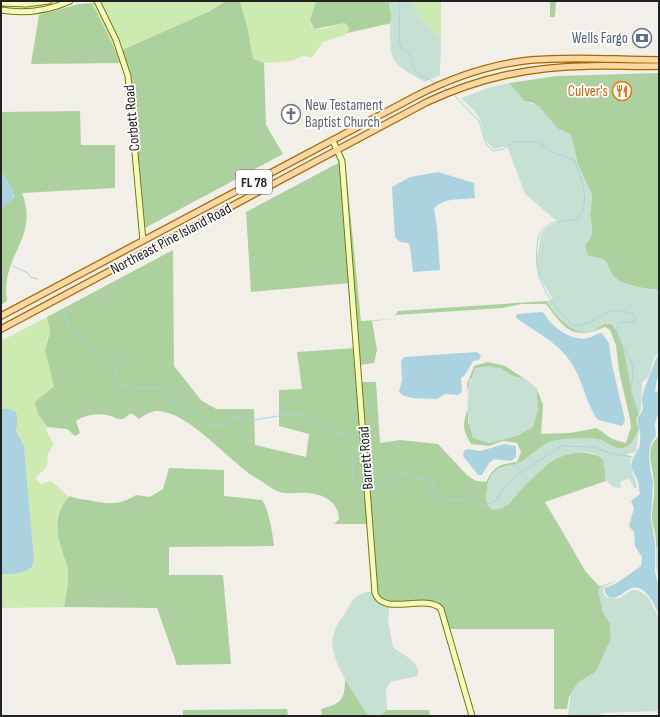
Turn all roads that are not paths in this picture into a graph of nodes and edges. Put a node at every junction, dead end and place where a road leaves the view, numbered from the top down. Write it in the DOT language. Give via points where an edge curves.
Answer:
graph roads {
  1 [pos="49,1"];
  2 [pos="70,1"];
  3 [pos="97,1"];
  4 [pos="1,3"];
  5 [pos="1,10"];
  6 [pos="618,60"];
  7 [pos="659,60"];
  8 [pos="568,66"];
  9 [pos="659,66"];
  10 [pos="333,141"];
  11 [pos="338,150"];
  12 [pos="143,241"];
  13 [pos="1,316"];
  14 [pos="1,329"];
  15 [pos="472,716"];
  1 -- 4 [label="street" via="26,4"];
  2 -- 5 [label="street" via="36,11"];
  3 -- 12 [label="street, Corbett Road" via="120,49 128,76"];
  6 -- 7 [label="main road, Northeast Pine Island Road / FL 78"];
  6 -- 8 [label="main road" via="614,64"];
  6 -- 10 [label="main road, Northeast Pine Island Road / FL 78" via="558,59 502,65 435,87"];
  8 -- 9 [label="main road, Northeast Pine Island Road / FL 78"];
  8 -- 11 [label="main road, Northeast Pine Island Road / FL 78" via="509,73 456,89"];
  10 -- 11 [label="street, Barrett Road"];
  10 -- 12 [label="main road, Northeast Pine Island Road / FL 78"];
  11 -- 14 [label="main road, Northeast Pine Island Road / FL 78"];
  11 -- 15 [label="street, Barrett Road" via="342,161 375,593 379,600 387,604 434,604 441,609"];
  12 -- 13 [label="main road, Northeast Pine Island Road / FL 78"];
}
